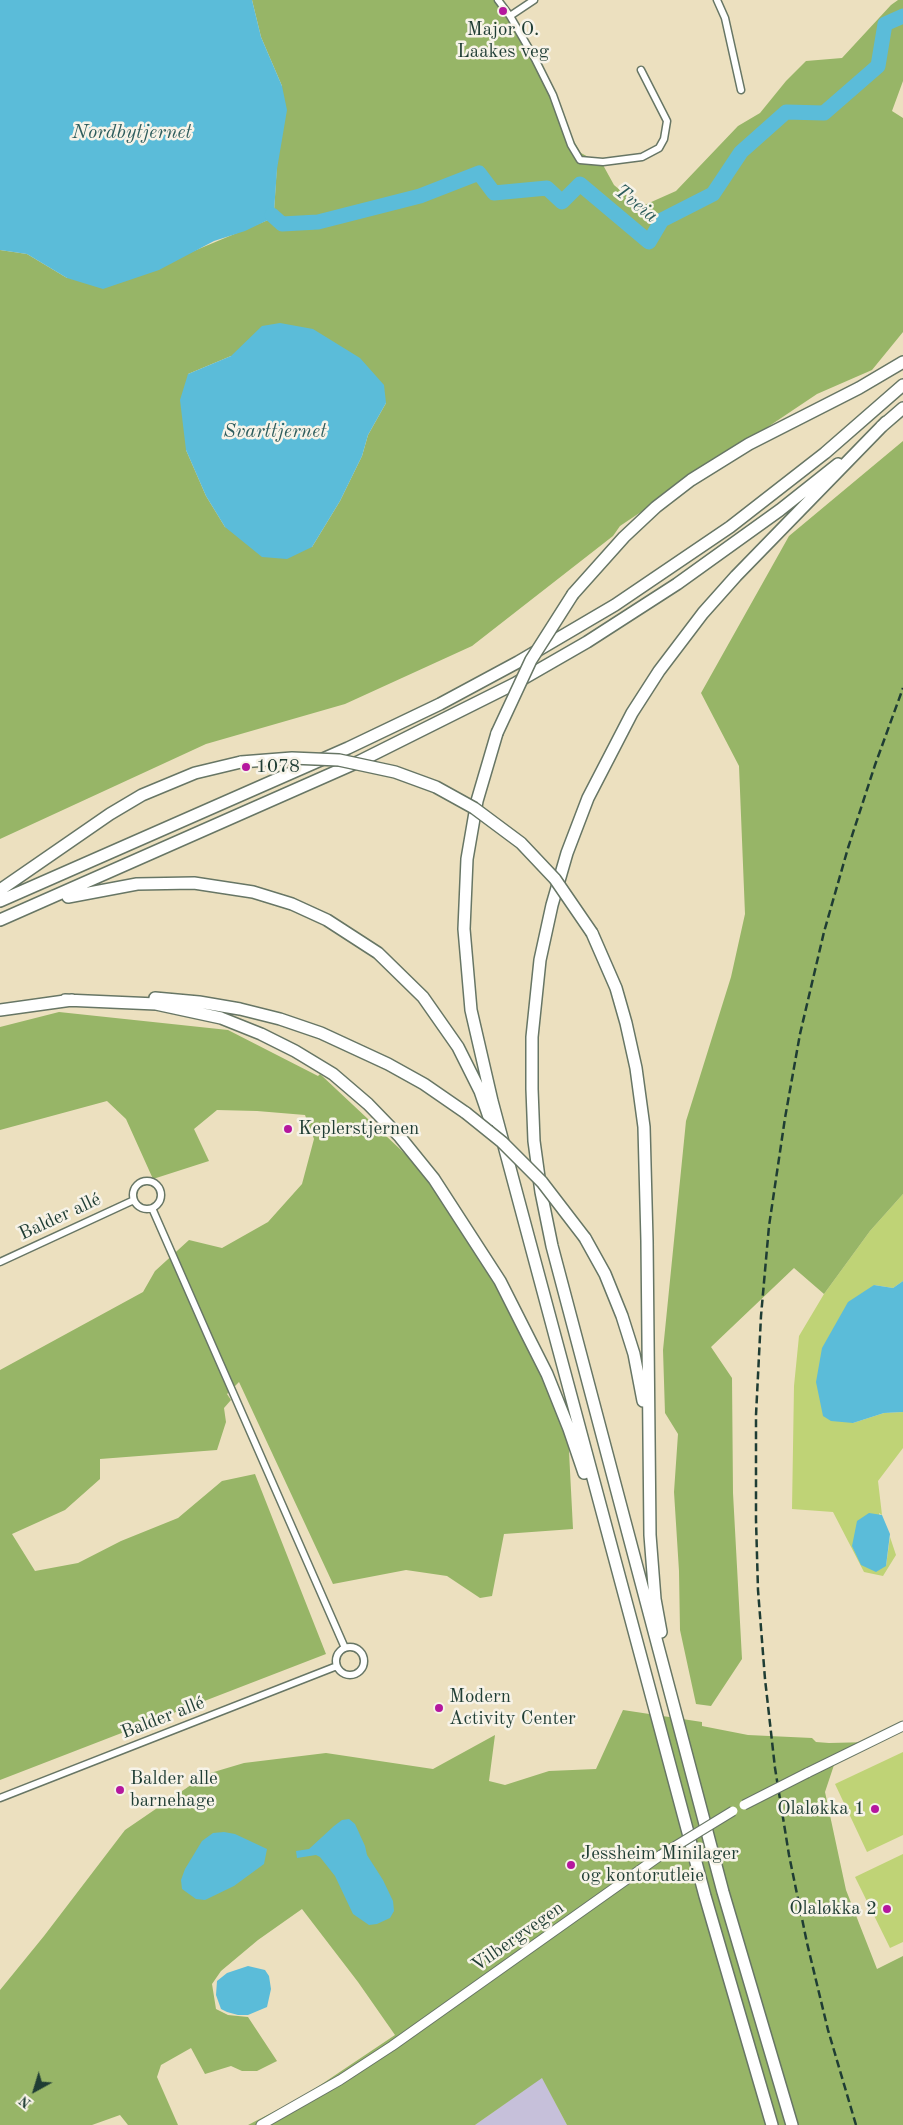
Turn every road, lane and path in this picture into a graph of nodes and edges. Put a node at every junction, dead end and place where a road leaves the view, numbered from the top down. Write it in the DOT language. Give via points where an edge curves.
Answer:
graph roads {
  1 [pos="498,0"];
  2 [pos="534,0"];
  3 [pos="717,0"];
  4 [pos="510,16"];
  5 [pos="641,70"];
  6 [pos="741,90"];
  7 [pos="903,362"];
  8 [pos="903,385"];
  9 [pos="903,408"];
  10 [pos="886,422"];
  11 [pos="0,890"];
  12 [pos="0,901"];
  13 [pos="34,906"];
  14 [pos="0,920"];
  15 [pos="65,1000"];
  16 [pos="0,1010"];
  17 [pos="510,1170"];
  18 [pos="134,1200"];
  19 [pos="152,1208"];
  20 [pos="0,1262"];
  21 [pos="649,1425"];
  22 [pos="616,1562"];
  23 [pos="345,1648"];
  24 [pos="337,1666"];
  25 [pos="665,1672"];
  26 [pos="903,1726"];
  27 [pos="0,1798"];
  28 [pos="261,2125"];
  29 [pos="772,2125"];
  30 [pos="792,2125"];
  1 -- 4 [label="street"];
  2 -- 4 [label="street"];
  3 -- 6 [label="street" via="725,18"];
  4 -- 5 [label="street" via="553,95 577,157 585,161 642,157 659,148 667,121"];
  7 -- 17 [label="highway, bridge" via="860,388 748,444 691,480 656,507 573,594 531,660 497,733 481,784 466,868 464,929 471,1010"];
  8 -- 12 [label="highway" via="730,527 615,605 518,662 348,748"];
  9 -- 10 [label="highway"];
  10 -- 13 [label="highway" via="811,486 718,556 553,662 471,707 358,762"];
  10 -- 25 [label="highway" via="720,593 686,633 645,691 610,753 578,823 556,890 540,960 533,1028 532,1089 534,1142 543,1202 563,1292"];
  11 -- 21 [label="highway, bridge" via="142,795 183,778 241,762 292,758 339,760 379,768 436,787 486,816 521,843 556,879 592,933 621,1005 631,1042 641,1098 646,1175"];
  13 -- 14 [label="highway"];
  13 -- 17 [label="highway" via="78,894 137,884 194,883 272,897 344,930 395,967 447,1028 480,1091 498,1146"];
  15 -- 16 [label="highway"];
  15 -- 21 [label="highway, bridge" via="116,996 177,999 280,1019 343,1042 388,1064 466,1113 502,1142 542,1182 585,1238 622,1316 634,1354"];
  15 -- 22 [label="highway" via="156,1004 243,1026 321,1066 386,1122 450,1202 516,1310 570,1429 605,1549"];
  17 -- 22 [label="highway"];
  18 -- 19 [label="street" via="138,1206"];
  18 -- 19 [label="street" via="133,1190 148,1180 159,1188 161,1194 159,1202"];
  18 -- 20 [label="street, Balder allé"];
  19 -- 23 [label="street"];
  21 -- 25 [label="highway" via="650,1535 655,1599 668,1660"];
  22 -- 29 [label="highway" via="722,1957"];
  23 -- 24 [label="street" via="337,1657"];
  23 -- 24 [label="street" via="358,1649 363,1656 363,1664 359,1671 351,1674"];
  24 -- 27 [label="street, Balder allé"];
  25 -- 30 [label="highway" via="737,1941"];
  26 -- 28 [label="main road, Vilbergvegen, bridge" via="744,1805 661,1855 392,2046"];
}
